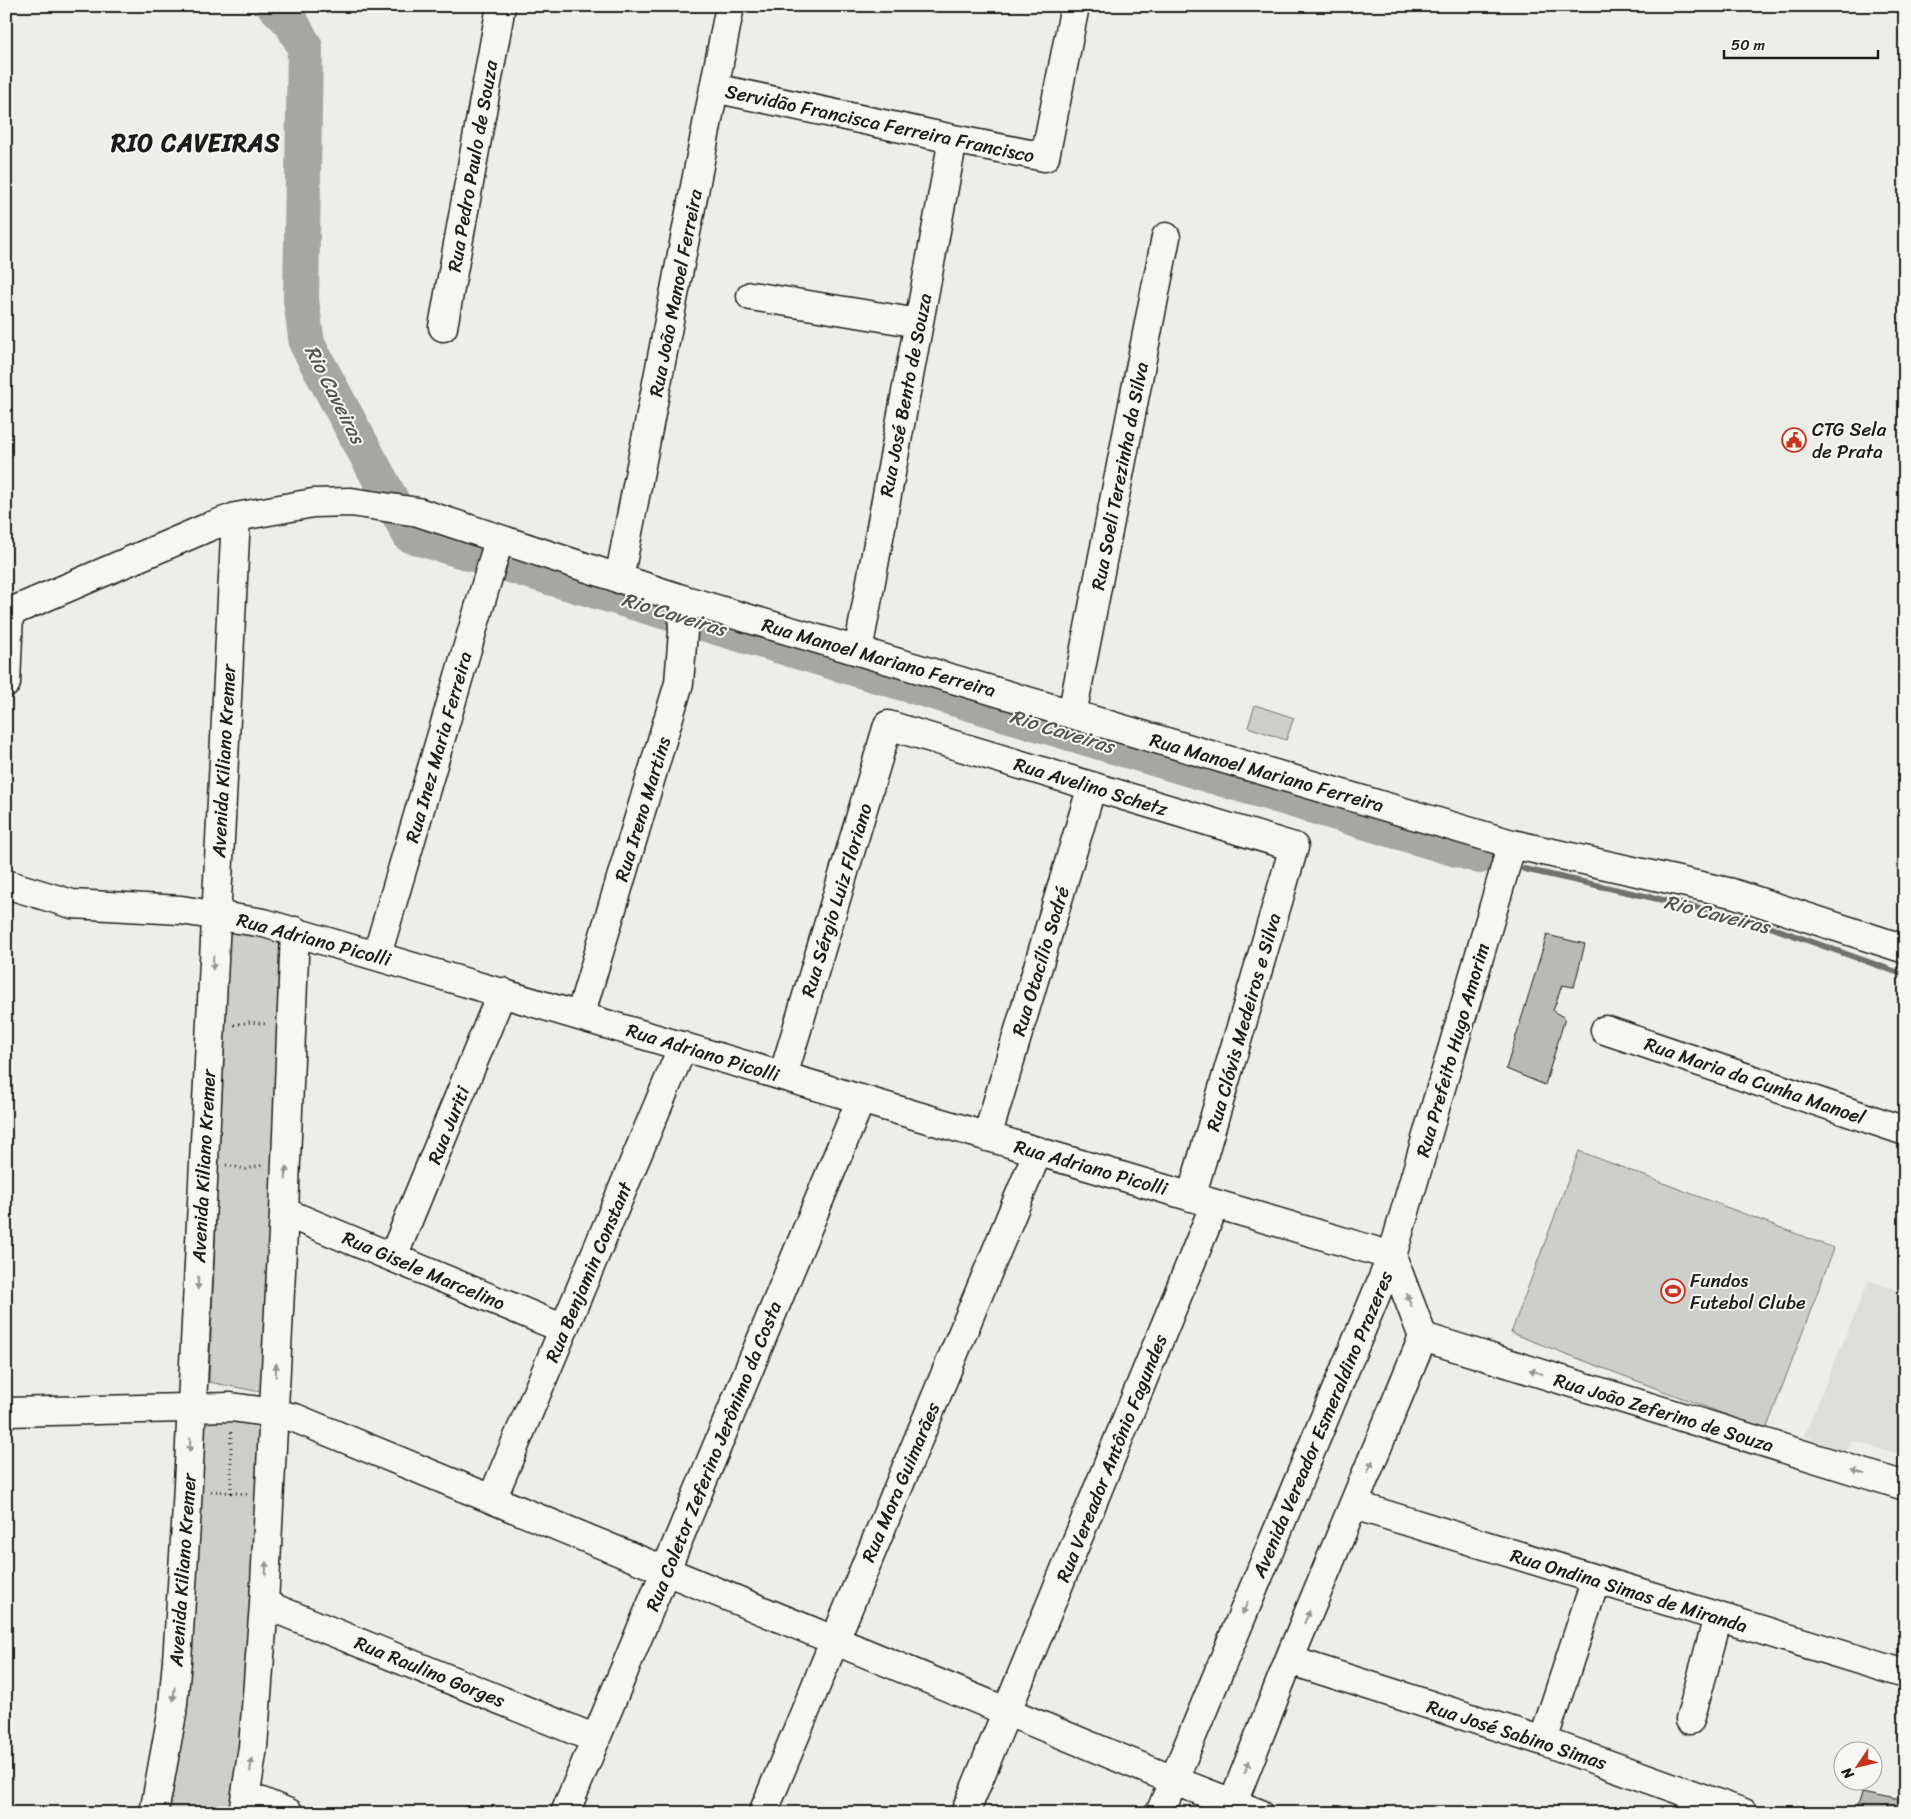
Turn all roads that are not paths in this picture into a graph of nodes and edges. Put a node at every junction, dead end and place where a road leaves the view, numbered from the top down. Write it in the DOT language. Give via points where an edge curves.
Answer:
graph roads {
  1 [pos="501,6"];
  2 [pos="730,6"];
  3 [pos="1075,6"];
  4 [pos="714,88"];
  5 [pos="953,139"];
  6 [pos="1166,237"];
  7 [pos="751,296"];
  8 [pos="919,323"];
  9 [pos="443,327"];
  10 [pos="236,517"];
  11 [pos="498,543"];
  12 [pos="619,579"];
  13 [pos="682,601"];
  14 [pos="7,614"];
  15 [pos="858,652"];
  16 [pos="6,683"];
  17 [pos="1072,714"];
  18 [pos="888,725"];
  19 [pos="1092,786"];
  20 [pos="1512,844"];
  21 [pos="1294,847"];
  22 [pos="6,884"];
  23 [pos="215,914"];
  24 [pos="295,931"];
  25 [pos="1905,949"];
  26 [pos="377,955"];
  27 [pos="502,992"];
  28 [pos="580,1016"];
  29 [pos="1605,1030"];
  30 [pos="683,1046"];
  31 [pos="783,1076"];
  32 [pos="861,1099"];
  33 [pos="1905,1131"];
  34 [pos="988,1137"];
  35 [pos="1038,1151"];
  36 [pos="1203,1200"];
  37 [pos="284,1212"];
  38 [pos="1392,1256"];
  39 [pos="393,1257"];
  40 [pos="564,1329"];
  41 [pos="1423,1337"];
  42 [pos="192,1407"];
  43 [pos="6,1412"];
  44 [pos="274,1413"];
  45 [pos="1905,1486"];
  46 [pos="492,1499"];
  47 [pos="1354,1505"];
  48 [pos="666,1570"];
  49 [pos="1596,1579"];
  50 [pos="264,1604"];
  51 [pos="1718,1617"];
  52 [pos="834,1640"];
  53 [pos="1289,1660"];
  54 [pos="1905,1674"];
  55 [pos="1007,1711"];
  56 [pos="1690,1720"];
  57 [pos="596,1739"];
  58 [pos="1543,1741"];
  59 [pos="1173,1780"];
  60 [pos="245,1804"];
  61 [pos="1231,1808"];
  62 [pos="154,1813"];
  63 [pos="289,1813"];
  64 [pos="565,1813"];
  65 [pos="763,1813"];
  66 [pos="965,1813"];
  67 [pos="1160,1813"];
  68 [pos="1258,1813"];
  69 [pos="1744,1813"];
  1 -- 9 [label="street, Rua Pedro Paulo de Souza"];
  2 -- 4 [label="street, Rua João Manoel Ferreira"];
  3 -- 5 [label="street, Servidão Francisca Ferreira Francisco" via="1045,157"];
  4 -- 5 [label="street, Servidão Francisca Ferreira Francisco"];
  4 -- 12 [label="street, Rua João Manoel Ferreira"];
  5 -- 8 [label="street, Rua José Bento de Souza"];
  6 -- 17 [label="street, Rua Soeli Terezinha da Silva"];
  7 -- 8 [label="street"];
  8 -- 15 [label="street, Rua José Bento de Souza"];
  10 -- 11 [label="street, Rua Manoel Mariano Ferreira" via="313,503 351,502 418,512"];
  10 -- 14 [label="street, Rua Manoel Mariano Ferreira"];
  10 -- 23 [label="street, Avenida Kiliano Kremer"];
  11 -- 12 [label="street, Rua Manoel Mariano Ferreira"];
  11 -- 26 [label="street, Rua Inez Maria Ferreira"];
  12 -- 13 [label="street, Rua Manoel Mariano Ferreira"];
  13 -- 15 [label="street, Rua Manoel Mariano Ferreira"];
  13 -- 28 [label="street, Rua Ireno Martins" via="679,683"];
  14 -- 16 [label="street"];
  15 -- 17 [label="street, Rua Manoel Mariano Ferreira"];
  17 -- 20 [label="street, Rua Manoel Mariano Ferreira"];
  18 -- 19 [label="street, Rua Avelino Schetz"];
  18 -- 31 [label="street, Rua Sérgio Luiz Floriano"];
  19 -- 21 [label="street, Rua Avelino Schetz"];
  19 -- 34 [label="street, Rua Otacílio Sodré"];
  20 -- 25 [label="street, Rua Manoel Mariano Ferreira" via="1732,893"];
  20 -- 38 [label="street, Rua Prefeito Hugo Amorim"];
  21 -- 36 [label="street, Rua Clóvis Medeiros e Silva"];
  22 -- 23 [label="street, Rua Adriano Picolli" via="72,904"];
  23 -- 24 [label="street, Rua Adriano Picolli"];
  23 -- 42 [label="street, Avenida Kiliano Kremer, one-way"];
  24 -- 26 [label="street, Rua Adriano Picolli"];
  37 -- 24 [label="street, one-way"];
  26 -- 27 [label="street, Rua Adriano Picolli"];
  27 -- 28 [label="street, Rua Adriano Picolli"];
  27 -- 39 [label="street, Rua Juriti"];
  28 -- 30 [label="street, Rua Adriano Picolli"];
  29 -- 33 [label="street, Rua Maria da Cunha Manoel"];
  30 -- 31 [label="street, Rua Adriano Picolli"];
  30 -- 40 [label="street, Rua Benjamin Constant"];
  31 -- 32 [label="street, Rua Adriano Picolli"];
  32 -- 34 [label="street, Rua Adriano Picolli"];
  32 -- 48 [label="street, Rua Coletor Zeferino Jerônimo da Costa"];
  34 -- 35 [label="street, Rua Adriano Picolli"];
  35 -- 36 [label="street, Rua Adriano Picolli"];
  35 -- 52 [label="street, Rua Mora Guimarães"];
  36 -- 38 [label="street, Rua Adriano Picolli"];
  36 -- 55 [label="street, Rua Vereador Antônio Fagundes"];
  37 -- 39 [label="street, Rua Gisele Marcelino"];
  44 -- 37 [label="street, one-way"];
  41 -- 38 [label="street, Avenida Vereador Esmeraldino Prazeres, one-way"];
  38 -- 59 [label="street, Avenida Vereador Esmeraldino Prazeres, one-way"];
  39 -- 40 [label="street, Rua Gisele Marcelino"];
  40 -- 46 [label="street, Rua Benjamin Constant"];
  45 -- 41 [label="street, Rua João Zeferino de Souza, one-way"];
  47 -- 41 [label="street, one-way"];
  42 -- 43 [label="street"];
  42 -- 44 [label="street" via="231,1407"];
  42 -- 62 [label="street, Avenida Kiliano Kremer, one-way" via="174,1696"];
  44 -- 46 [label="street" via="312,1424"];
  50 -- 44 [label="street, one-way"];
  46 -- 48 [label="street"];
  47 -- 49 [label="street, Rua Ondina Simas de Miranda"];
  53 -- 47 [label="street, one-way"];
  48 -- 52 [label="street"];
  48 -- 57 [label="street, Rua Coletor Zeferino Jerônimo da Costa"];
  49 -- 51 [label="street, Rua Ondina Simas de Miranda"];
  49 -- 58 [label="street"];
  50 -- 57 [label="street, Rua Raulino Gorges"];
  60 -- 50 [label="street, one-way"];
  51 -- 54 [label="street, Rua Ondina Simas de Miranda"];
  51 -- 56 [label="street"];
  52 -- 55 [label="street"];
  52 -- 65 [label="street, Rua Mora Guimarães"];
  53 -- 58 [label="street, Rua José Sabino Simas"];
  61 -- 53 [label="street, one-way"];
  55 -- 59 [label="street"];
  55 -- 66 [label="street, Rua Vereador Antônio Fagundes"];
  57 -- 64 [label="street, Rua Coletor Zeferino Jerônimo da Costa"];
  58 -- 69 [label="street, Rua José Sabino Simas"];
  59 -- 61 [label="street"];
  59 -- 67 [label="street, Avenida Vereador Esmeraldino Prazeres"];
  60 -- 63 [label="street"];
  61 -- 68 [label="street"];
}
